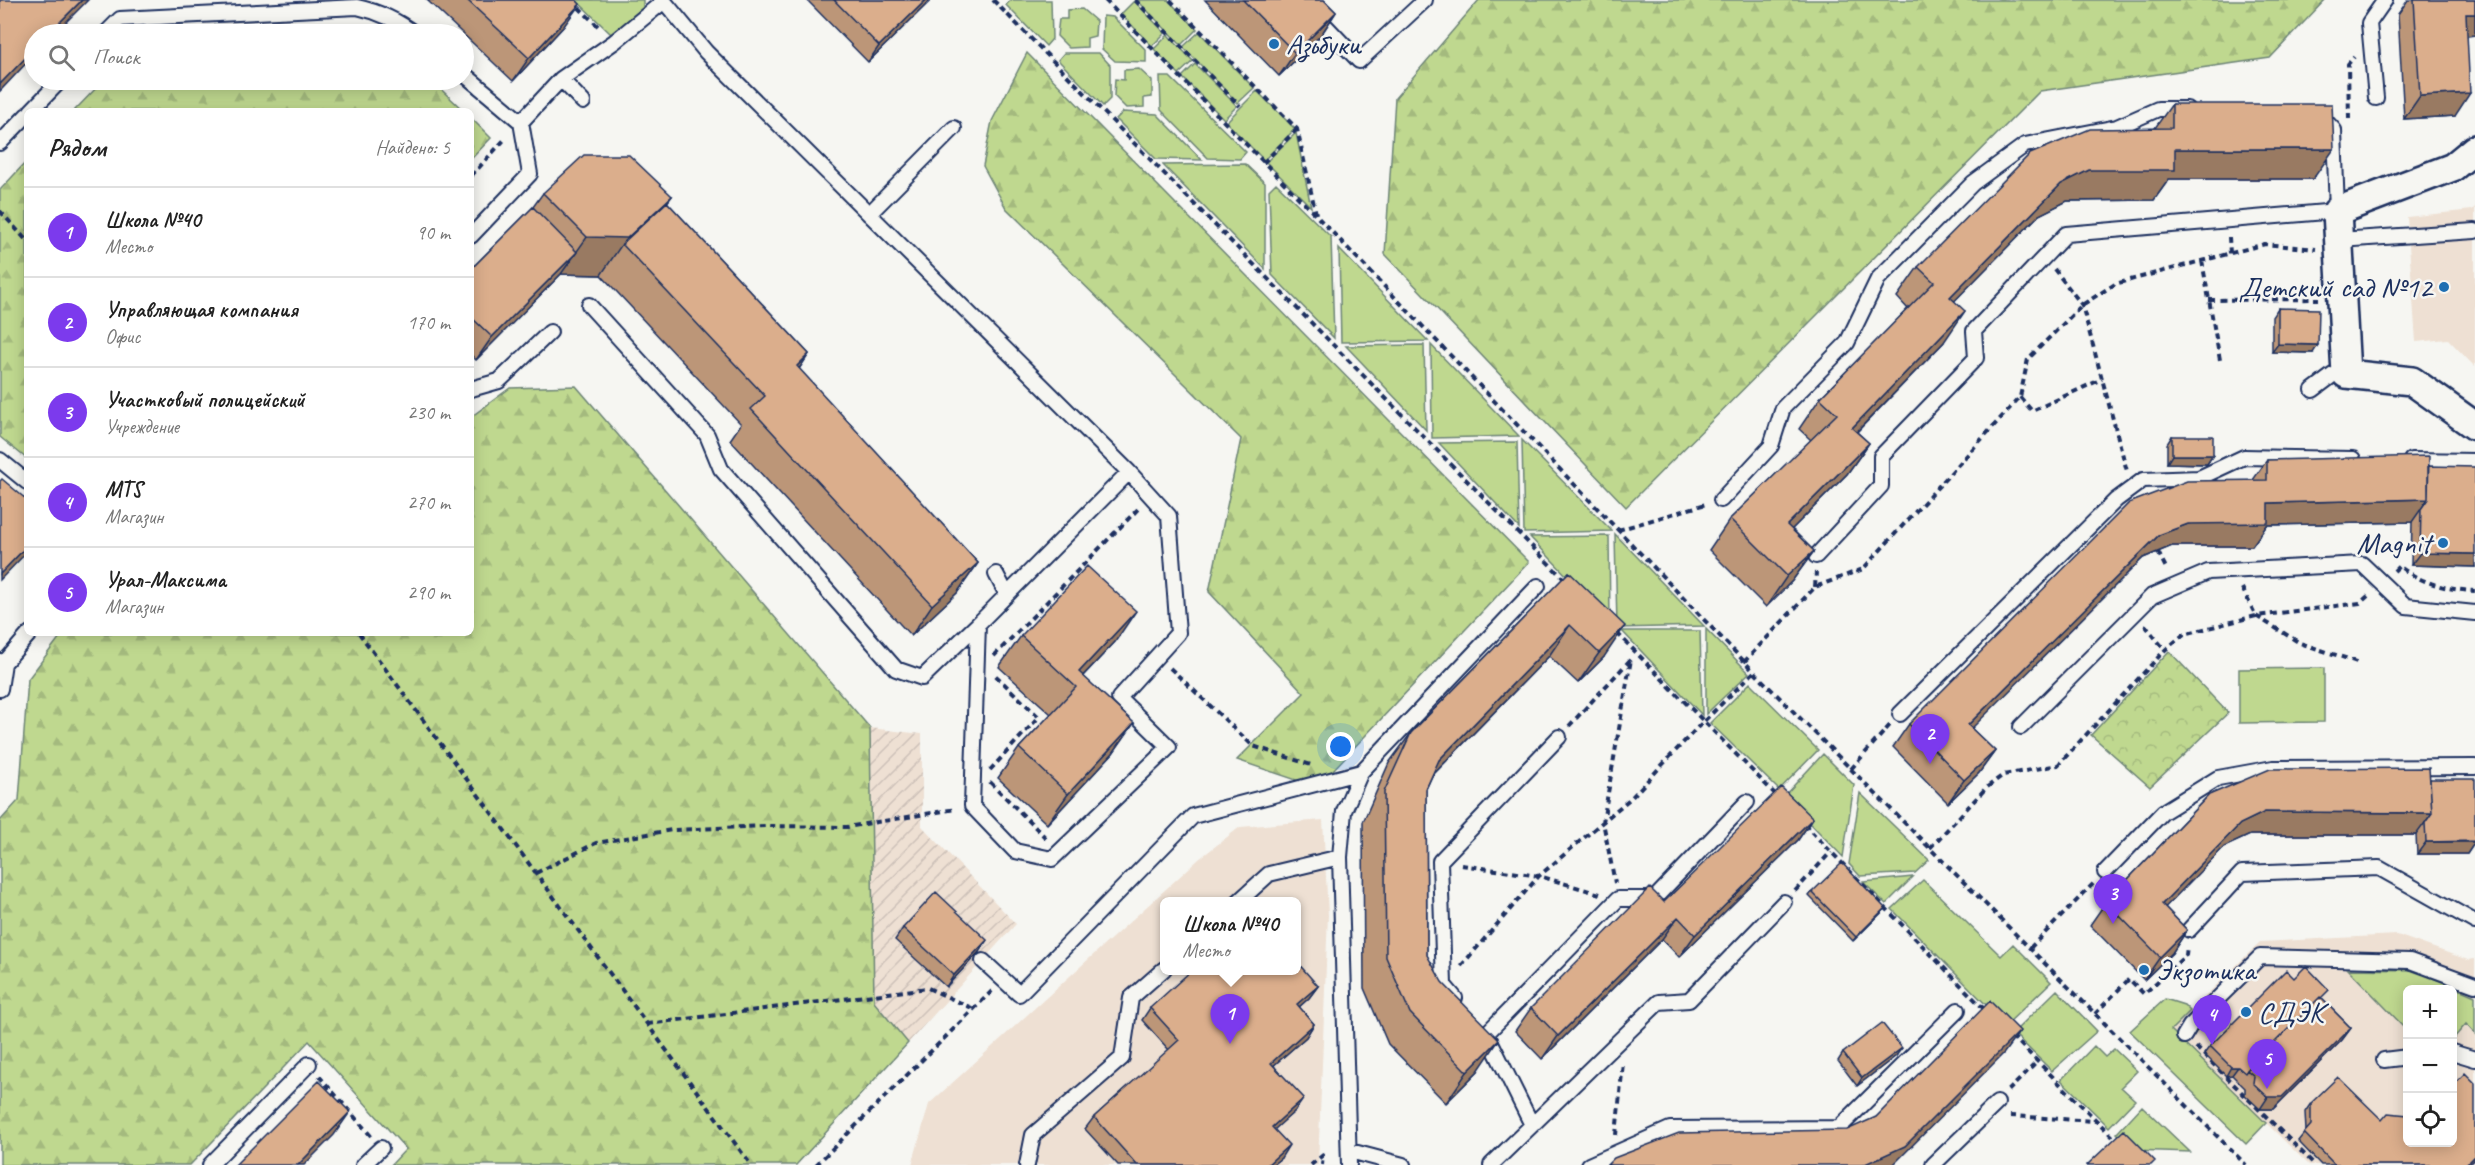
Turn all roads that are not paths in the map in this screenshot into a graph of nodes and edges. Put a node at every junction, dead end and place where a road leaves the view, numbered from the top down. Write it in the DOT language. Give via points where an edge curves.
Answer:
graph roads {
  1 [pos="1301,0"];
  2 [pos="1425,0"];
  3 [pos="2385,0"];
  4 [pos="664,1"];
  5 [pos="115,24"];
  6 [pos="402,24"];
  7 [pos="561,79"];
  8 [pos="474,82"];
  9 [pos="51,90"];
  10 [pos="2376,98"];
  11 [pos="583,102"];
  12 [pos="34,108"];
  13 [pos="2203,109"];
  14 [pos="2315,109"];
  15 [pos="24,118"];
  16 [pos="521,122"];
  17 [pos="954,128"];
  18 [pos="0,143"];
  19 [pos="2475,149"];
  20 [pos="2337,211"];
  21 [pos="869,214"];
  22 [pos="2475,231"];
  23 [pos="474,233"];
  24 [pos="2329,244"];
  25 [pos="589,306"];
  26 [pos="550,332"];
  27 [pos="2346,374"];
  28 [pos="474,388"];
  29 [pos="2313,390"];
  30 [pos="2475,426"];
  31 [pos="2371,459"];
  32 [pos="2394,459"];
  33 [pos="0,460"];
  34 [pos="2475,461"];
  35 [pos="1129,472"];
  36 [pos="24,480"];
  37 [pos="1721,500"];
  38 [pos="1816,556"];
  39 [pos="996,574"];
  40 [pos="1538,586"];
  41 [pos="1007,595"];
  42 [pos="2475,613"];
  43 [pos="978,624"];
  44 [pos="27,636"];
  45 [pos="2,662"];
  46 [pos="0,689"];
  47 [pos="1900,714"];
  48 [pos="2021,727"];
  49 [pos="1559,737"];
  50 [pos="2475,767"];
  51 [pos="1361,772"];
  52 [pos="1747,802"];
  53 [pos="1340,857"];
  54 [pos="2105,872"];
  55 [pos="1244,897"];
  56 [pos="1784,902"];
  57 [pos="2475,921"];
  58 [pos="2189,930"];
  59 [pos="983,961"];
  60 [pos="1160,973"];
  61 [pos="2475,985"];
  62 [pos="1465,1009"];
  63 [pos="1958,1010"];
  64 [pos="2184,1036"];
  65 [pos="2457,1054"];
  66 [pos="2403,1058"];
  67 [pos="2475,1059"];
  68 [pos="2384,1060"];
  69 [pos="309,1064"];
  70 [pos="1991,1108"];
  71 [pos="1532,1125"];
  72 [pos="381,1148"];
  73 [pos="1349,1158"];
  74 [pos="210,1165"];
  75 [pos="363,1165"];
  76 [pos="1028,1165"];
  77 [pos="1403,1165"];
  78 [pos="1491,1165"];
  79 [pos="1589,1165"];
  80 [pos="1933,1165"];
  1 -- 2 [label="lane" via="1359,61"];
  3 -- 10 [label="lane" via="2369,23"];
  4 -- 7 [label="lane"];
  4 -- 21 [label="lane" via="706,52"];
  5 -- 6 [label="lane" via="120,19 357,7 380,12"];
  7 -- 11 [label="lane"];
  7 -- 16 [label="lane"];
  8 -- 16 [label="lane"];
  9 -- 12 [label="lane"];
  13 -- 37 [label="lane" via="2158,109 2117,127 2025,145 1973,183 1878,279 1847,343 1783,408 1771,446"];
  14 -- 20 [label="lane" via="2334,130"];
  15 -- 18 [label="lane"];
  16 -- 23 [label="lane" via="530,174"];
  17 -- 21 [label="lane"];
  19 -- 20 [label="street" via="2453,167"];
  20 -- 24 [label="street"];
  20 -- 38 [label="lane" via="2066,234 1974,331 1976,358 1881,456 1881,486"];
  21 -- 35 [label="lane"];
  22 -- 24 [label="lane"];
  24 -- 27 [label="street"];
  25 -- 43 [label="lane" via="707,435 721,469 896,669 922,678"];
  26 -- 28 [label="lane" via="499,381"];
  27 -- 29 [label="lane" via="2333,375"];
  27 -- 30 [label="street" via="2412,381"];
  31 -- 47 [label="lane" via="2244,457 2199,478 2143,480 2116,500"];
  32 -- 34 [label="lane"];
  33 -- 36 [label="lane"];
  35 -- 41 [label="lane"];
  35 -- 43 [label="lane" via="1169,516 1178,633 1119,698 1169,747 1052,859 1016,851 972,806"];
  39 -- 41 [label="lane"];
  40 -- 51 [label="lane"];
  41 -- 43 [label="lane"];
  42 -- 48 [label="lane" via="2406,606 2362,564 2208,572 2152,596"];
  44 -- 45 [label="lane"];
  45 -- 46 [label="lane"];
  49 -- 62 [label="lane" via="1440,861 1444,986"];
  50 -- 54 [label="lane" via="2272,768 2218,778 2163,812"];
  51 -- 53 [label="lane" via="1344,811"];
  51 -- 59 [label="lane" via="1193,816 1019,994"];
  52 -- 71 [label="lane" via="1654,899 1618,898 1483,1029"];
  53 -- 55 [label="lane" via="1269,874"];
  53 -- 73 [label="lane"];
  56 -- 71 [label="lane" via="1689,1000 1659,1002"];
  57 -- 58 [label="lane" via="2381,869 2356,869 2242,873"];
  60 -- 76 [label="lane" via="1131,998 1122,1058 1033,1135"];
  61 -- 64 [label="lane" via="2410,961 2260,957"];
  63 -- 79 [label="lane" via="1839,1128 1670,1129"];
  65 -- 67 [label="lane"];
  66 -- 68 [label="lane"];
  69 -- 74 [label="lane"];
  70 -- 80 [label="lane"];
  71 -- 78 [label="lane"];
  72 -- 75 [label="lane"];
  73 -- 77 [label="lane"];
}
